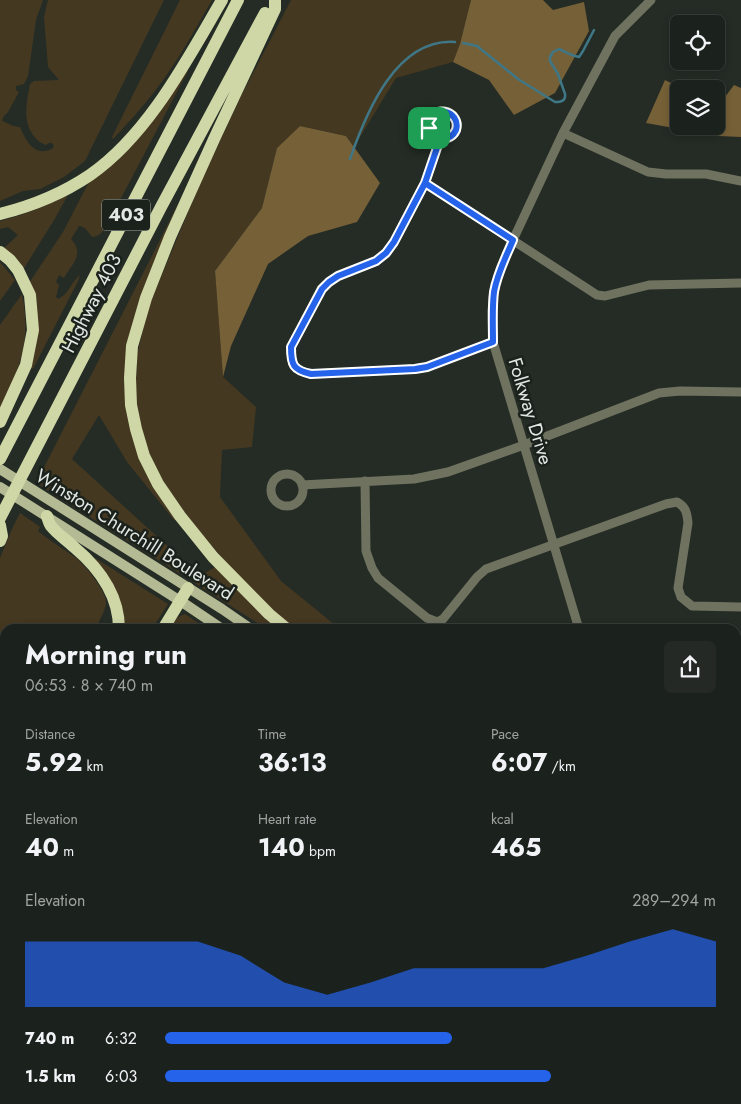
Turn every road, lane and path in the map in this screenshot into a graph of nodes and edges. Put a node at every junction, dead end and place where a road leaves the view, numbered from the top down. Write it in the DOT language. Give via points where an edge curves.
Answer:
graph roads {
  1 [pos="222,0"];
  2 [pos="238,0"];
  3 [pos="273,0"];
  4 [pos="651,0"];
  5 [pos="563,134"];
  6 [pos="440,139"];
  7 [pos="741,181"];
  8 [pos="425,183"];
  9 [pos="0,214"];
  10 [pos="513,240"];
  11 [pos="0,252"];
  12 [pos="741,283"];
  13 [pos="493,342"];
  14 [pos="741,392"];
  15 [pos="0,422"];
  16 [pos="524,445"];
  17 [pos="0,459"];
  18 [pos="0,469"];
  19 [pos="365,481"];
  20 [pos="302,485"];
  21 [pos="0,487"];
  22 [pos="47,516"];
  23 [pos="0,518"];
  24 [pos="0,525"];
  25 [pos="0,541"];
  26 [pos="554,546"];
  27 [pos="188,588"];
  28 [pos="180,601"];
  29 [pos="741,608"];
  30 [pos="118,624"];
  31 [pos="166,624"];
  32 [pos="214,624"];
  33 [pos="244,624"];
  34 [pos="281,624"];
  35 [pos="577,624"];
  1 -- 9 [label="highway" via="161,98 115,154 61,192 30,206"];
  2 -- 17 [label="highway, Highway 403 / 403"];
  3 -- 23 [label="highway, Highway 403 / 403" via="161,207"];
  3 -- 34 [label="highway" via="275,9 170,237 146,298 132,346 130,378 136,429 144,456 158,484 213,557"];
  4 -- 5 [label="street, Folkway Drive" via="615,36"];
  5 -- 7 [label="street" via="648,172 706,174"];
  5 -- 10 [label="street, Folkway Drive"];
  6 -- 8 [label="street"];
  8 -- 10 [label="street"];
  8 -- 13 [label="street" via="386,253 376,261 338,276 322,289 291,347 293,366 300,372 311,374 415,369"];
  10 -- 12 [label="street" via="597,295 605,296 649,284"];
  10 -- 13 [label="street, Folkway Drive" via="494,290"];
  11 -- 15 [label="highway" via="18,270 30,295 34,330 26,365"];
  13 -- 16 [label="street, Folkway Drive"];
  14 -- 16 [label="street" via="659,393"];
  16 -- 19 [label="street" via="423,478"];
  16 -- 26 [label="street, Folkway Drive"];
  18 -- 27 [label="main road, Winston Churchill Boulevard"];
  19 -- 20 [label="street"];
  19 -- 26 [label="street" via="366,551 372,568 378,578 427,618 437,622 486,569"];
  21 -- 22 [label="main road, Winston Churchill Boulevard"];
  22 -- 28 [label="main road, Winston Churchill Boulevard"];
  22 -- 30 [label="highway" via="50,526 98,570 115,602"];
  24 -- 25 [label="highway"];
  26 -- 29 [label="street" via="677,502 688,514 678,588 681,597 692,606"];
  26 -- 35 [label="street, Folkway Drive"];
  27 -- 28 [label="highway"];
  27 -- 33 [label="main road, Winston Churchill Boulevard"];
  28 -- 31 [label="highway"];
  28 -- 32 [label="main road, Winston Churchill Boulevard"];
}
